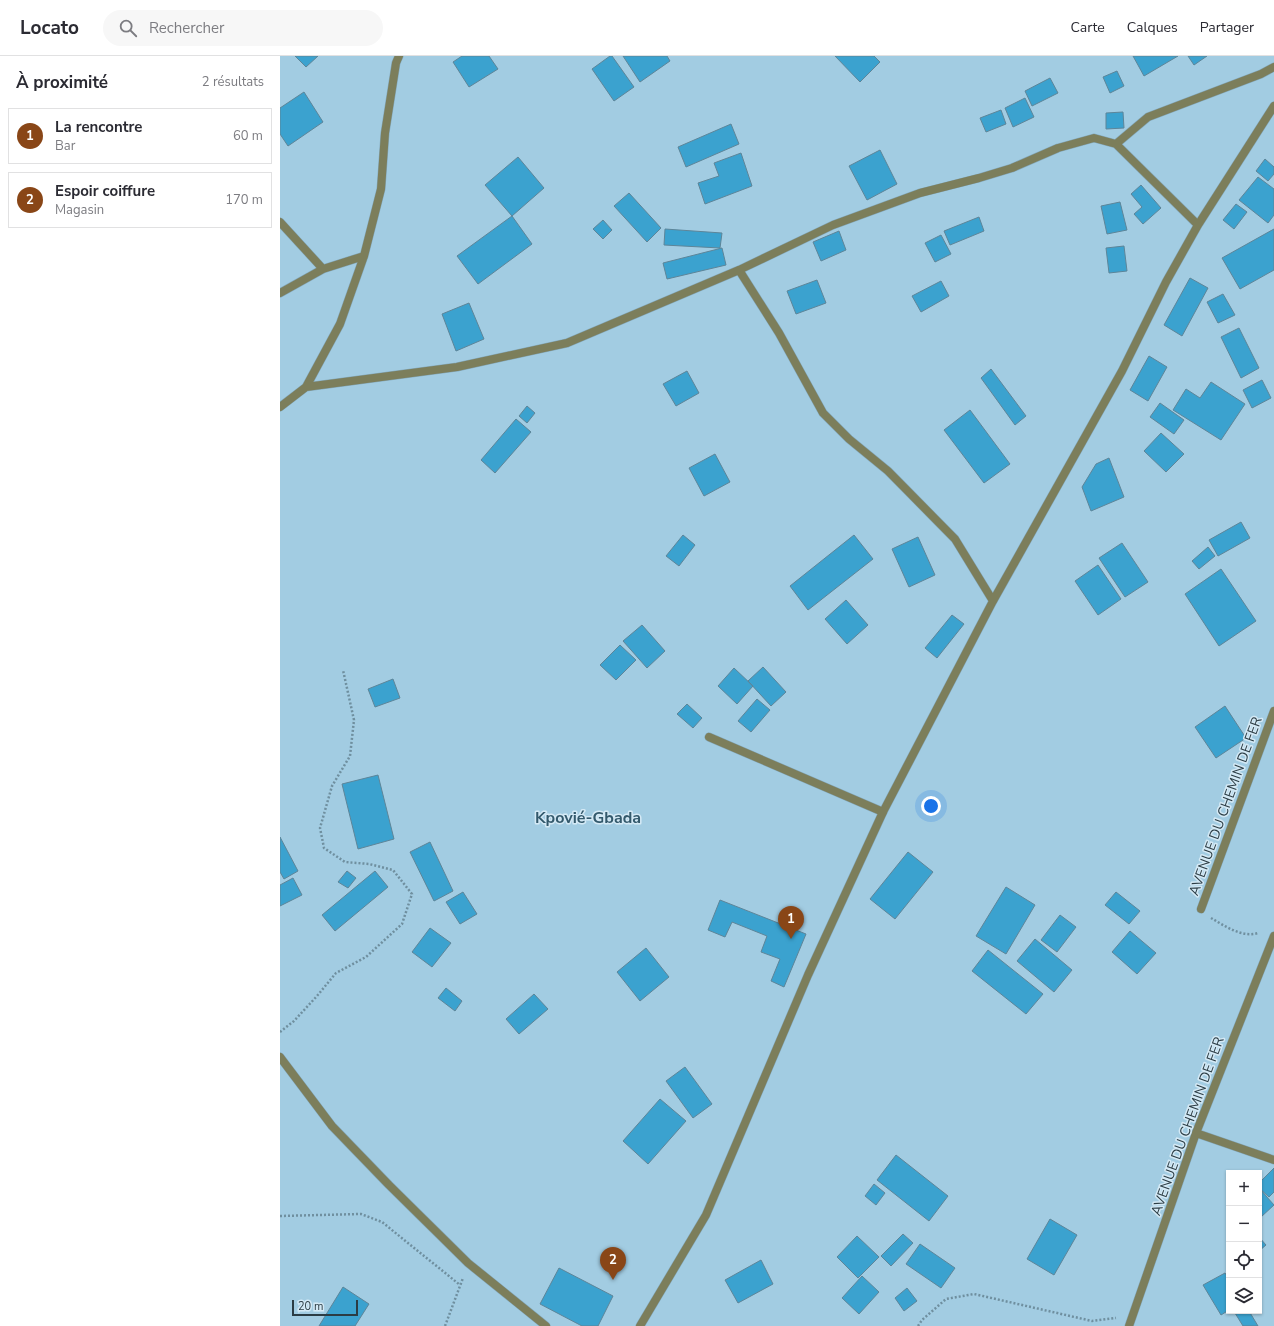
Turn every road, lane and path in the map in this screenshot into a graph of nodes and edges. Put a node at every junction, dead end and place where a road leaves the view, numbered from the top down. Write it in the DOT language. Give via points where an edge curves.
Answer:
graph roads {
  1 [pos="399,56"];
  2 [pos="1274,67"];
  3 [pos="1274,106"];
  4 [pos="1116,144"];
  5 [pos="280,222"];
  6 [pos="1198,225"];
  7 [pos="364,256"];
  8 [pos="323,270"];
  9 [pos="739,270"];
  10 [pos="280,293"];
  11 [pos="306,387"];
  12 [pos="280,407"];
  13 [pos="993,600"];
  14 [pos="343,670"];
  15 [pos="1274,711"];
  16 [pos="710,737"];
  17 [pos="883,812"];
  18 [pos="1201,909"];
  19 [pos="1262,932"];
  20 [pos="1274,936"];
  21 [pos="280,1032"];
  22 [pos="280,1057"];
  23 [pos="1196,1133"];
  24 [pos="1274,1160"];
  25 [pos="280,1216"];
  26 [pos="468,1263"];
  27 [pos="460,1285"];
  28 [pos="1133,1315"];
  29 [pos="445,1326"];
  30 [pos="546,1326"];
  31 [pos="640,1326"];
  32 [pos="918,1326"];
  33 [pos="1129,1326"];
  1 -- 7 [label="street" via="385,133 381,189"];
  2 -- 4 [label="street" via="1148,117"];
  3 -- 6 [label="street"];
  4 -- 6 [label="street"];
  4 -- 9 [label="street" via="1094,138 1058,148 1012,168 920,194 833,225"];
  5 -- 8 [label="street"];
  6 -- 13 [label="street" via="1166,282 1122,371"];
  7 -- 8 [label="street"];
  7 -- 11 [label="street" via="340,324"];
  8 -- 10 [label="street"];
  9 -- 11 [label="street" via="566,343 458,367"];
  9 -- 13 [label="street" via="779,333 823,412 849,440 888,471 955,539"];
  11 -- 12 [label="street"];
  13 -- 17 [label="street"];
  14 -- 21 [label="path" via="354,720 350,756 332,786 320,828 324,848 346,862 393,870 412,894 402,924 366,957 336,973 294,1021"];
  15 -- 18 [label="street, AVENUE DU CHEMIN DE FER"];
  16 -- 17 [label="street"];
  17 -- 31 [label="street" via="808,975 706,1215"];
  18 -- 19 [label="path" via="1209,918 1234,930 1250,935"];
  20 -- 23 [label="street, AVENUE DU CHEMIN DE FER"];
  22 -- 26 [label="street" via="332,1126"];
  23 -- 24 [label="street"];
  23 -- 28 [label="street, AVENUE DU CHEMIN DE FER"];
  25 -- 27 [label="path" via="361,1214 382,1222"];
  26 -- 27 [label="path"];
  26 -- 30 [label="street"];
  27 -- 29 [label="path"];
  28 -- 32 [label="path" via="1092,1322 974,1294 946,1299"];
  28 -- 33 [label="street, AVENUE DU CHEMIN DE FER"];
}
